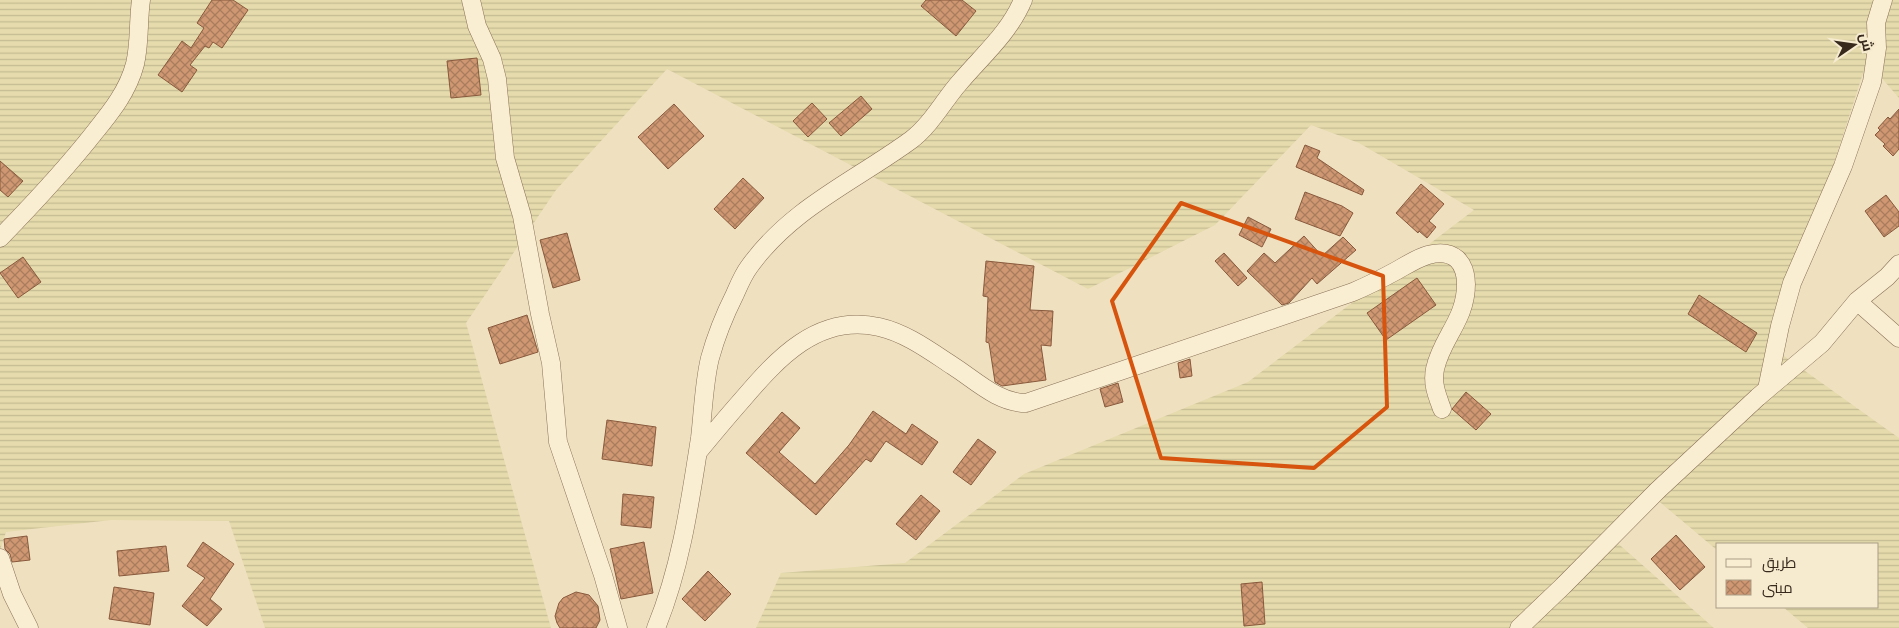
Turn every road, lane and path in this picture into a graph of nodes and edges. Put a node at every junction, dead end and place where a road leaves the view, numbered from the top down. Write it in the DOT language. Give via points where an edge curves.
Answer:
graph roads {
  1 [pos="140,0"];
  2 [pos="471,0"];
  3 [pos="1023,0"];
  4 [pos="1883,0"];
  5 [pos="0,238"];
  6 [pos="1899,264"];
  7 [pos="1857,301"];
  8 [pos="1899,338"];
  9 [pos="1767,389"];
  10 [pos="1442,409"];
  11 [pos="698,452"];
  12 [pos="0,558"];
  13 [pos="29,628"];
  14 [pos="618,628"];
  15 [pos="656,628"];
  16 [pos="1519,628"];
  1 -- 5 [label="street" via="135,64 127,87 59,176"];
  2 -- 14 [label="street" via="497,79 505,158 522,216 551,364 558,442"];
  3 -- 11 [label="street" via="1009,27 994,46 912,139 792,219 748,268 718,334 710,360"];
  4 -- 9 [label="street" via="1876,23 1877,48 1872,82 1843,166 1792,284"];
  6 -- 7 [label="street"];
  7 -- 8 [label="street"];
  7 -- 9 [label="street" via="1822,343"];
  9 -- 16 [label="street" via="1658,490"];
  10 -- 11 [label="street" via="1433,383 1435,368 1463,308 1466,293 1466,278 1460,262 1448,253 1427,255 1353,292 1026,403 1015,403 994,394 923,346 899,334 860,324 826,330 785,353"];
  11 -- 15 [label="street" via="680,555"];
  12 -- 13 [label="street" via="12,594"];
}
